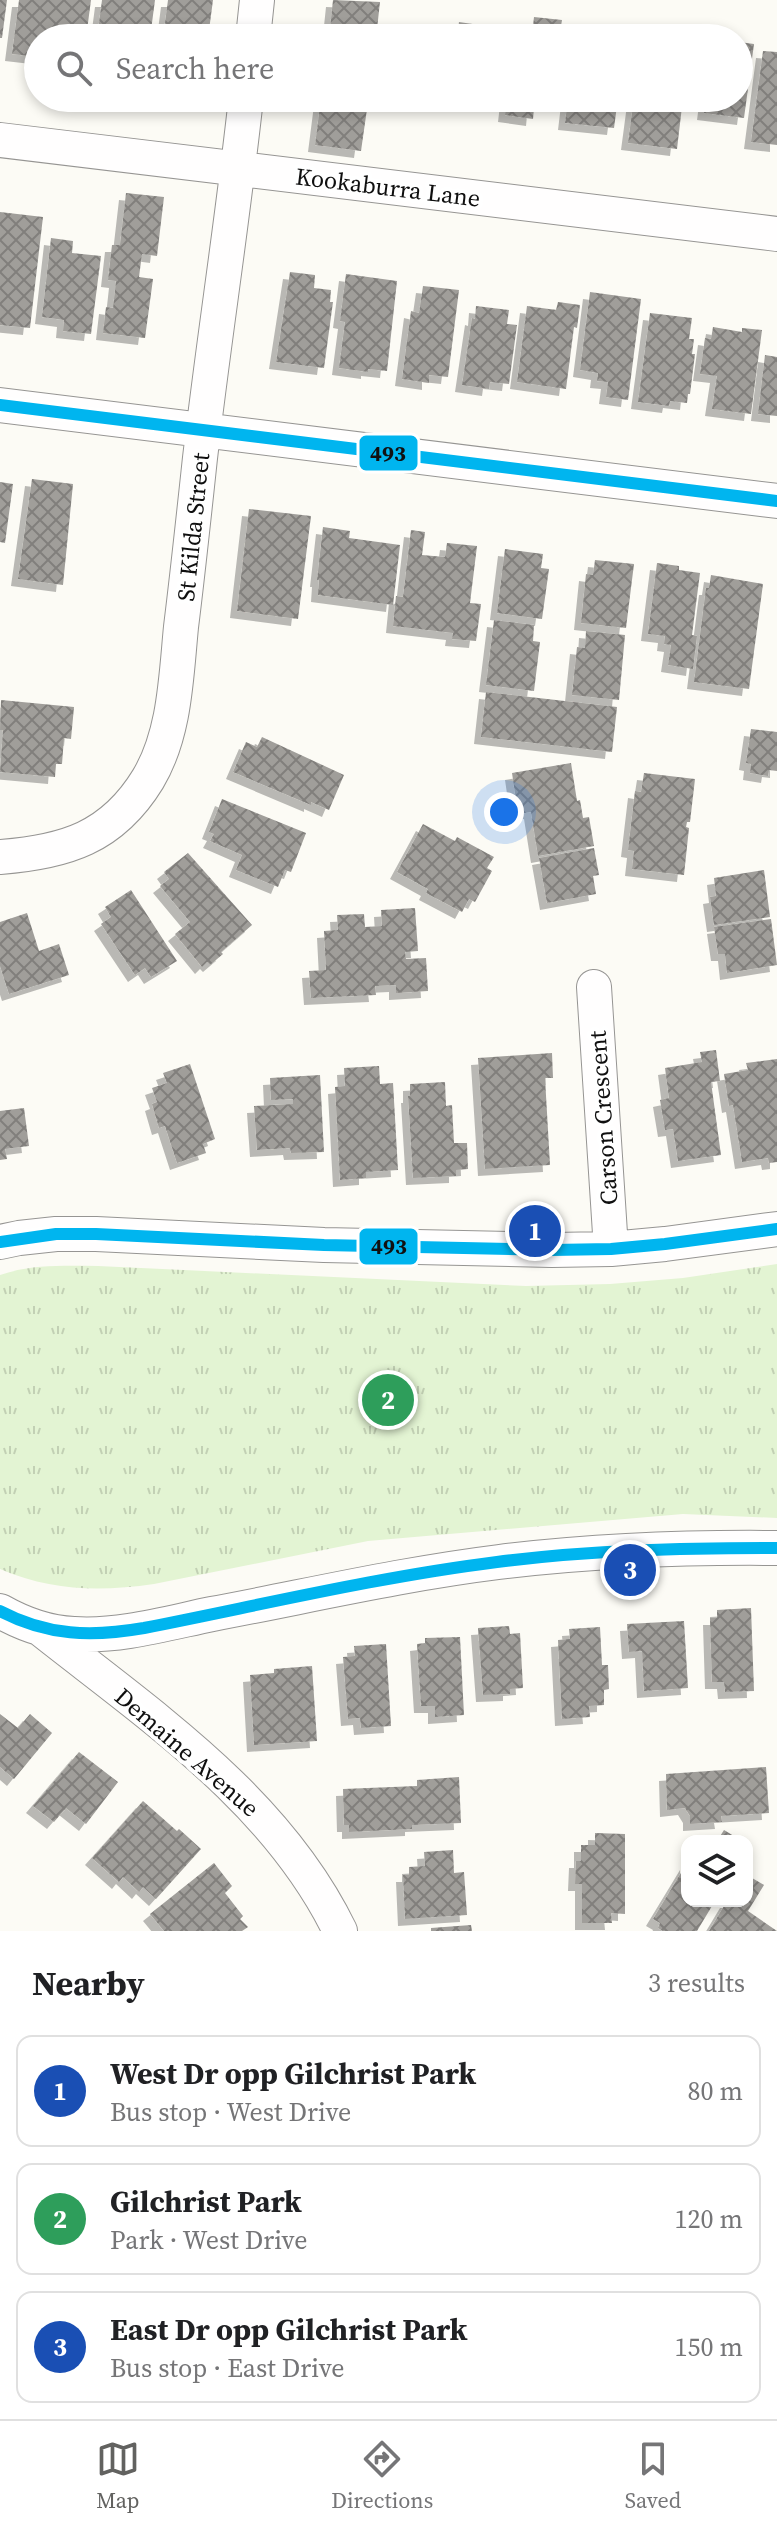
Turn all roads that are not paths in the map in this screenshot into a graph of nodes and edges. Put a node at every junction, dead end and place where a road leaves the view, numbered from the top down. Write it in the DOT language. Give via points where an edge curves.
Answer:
graph roads {
  1 [pos="257,0"];
  2 [pos="254,24"];
  3 [pos="244,112"];
  4 [pos="0,140"];
  5 [pos="238,169"];
  6 [pos="777,234"];
  7 [pos="0,405"];
  8 [pos="204,430"];
  9 [pos="777,501"];
  10 [pos="0,857"];
  11 [pos="594,987"];
  12 [pos="777,1229"];
  13 [pos="0,1242"];
  14 [pos="611,1249"];
  15 [pos="777,1548"];
  16 [pos="0,1611"];
  17 [pos="42,1630"];
  18 [pos="340,1931"];
  1 -- 2 [label="street"];
  3 -- 5 [label="street, St Kilda Street"];
  4 -- 5 [label="street, Kookaburra Lane"];
  5 -- 6 [label="street, Kookaburra Lane"];
  5 -- 8 [label="street, St Kilda Street"];
  7 -- 8 [label="street"];
  8 -- 9 [label="street"];
  8 -- 10 [label="street, St Kilda Street" via="174,695 155,765 135,798 99,831 58,850"];
  11 -- 14 [label="street, Carson Crescent"];
  12 -- 14 [label="street"];
  13 -- 14 [label="street" via="96,1234 324,1245"];
  15 -- 17 [label="street" via="655,1549 500,1562 364,1583 137,1629 75,1634"];
  16 -- 17 [label="street"];
  17 -- 18 [label="street, Demaine Avenue" via="152,1715 259,1813 304,1868"];
}
